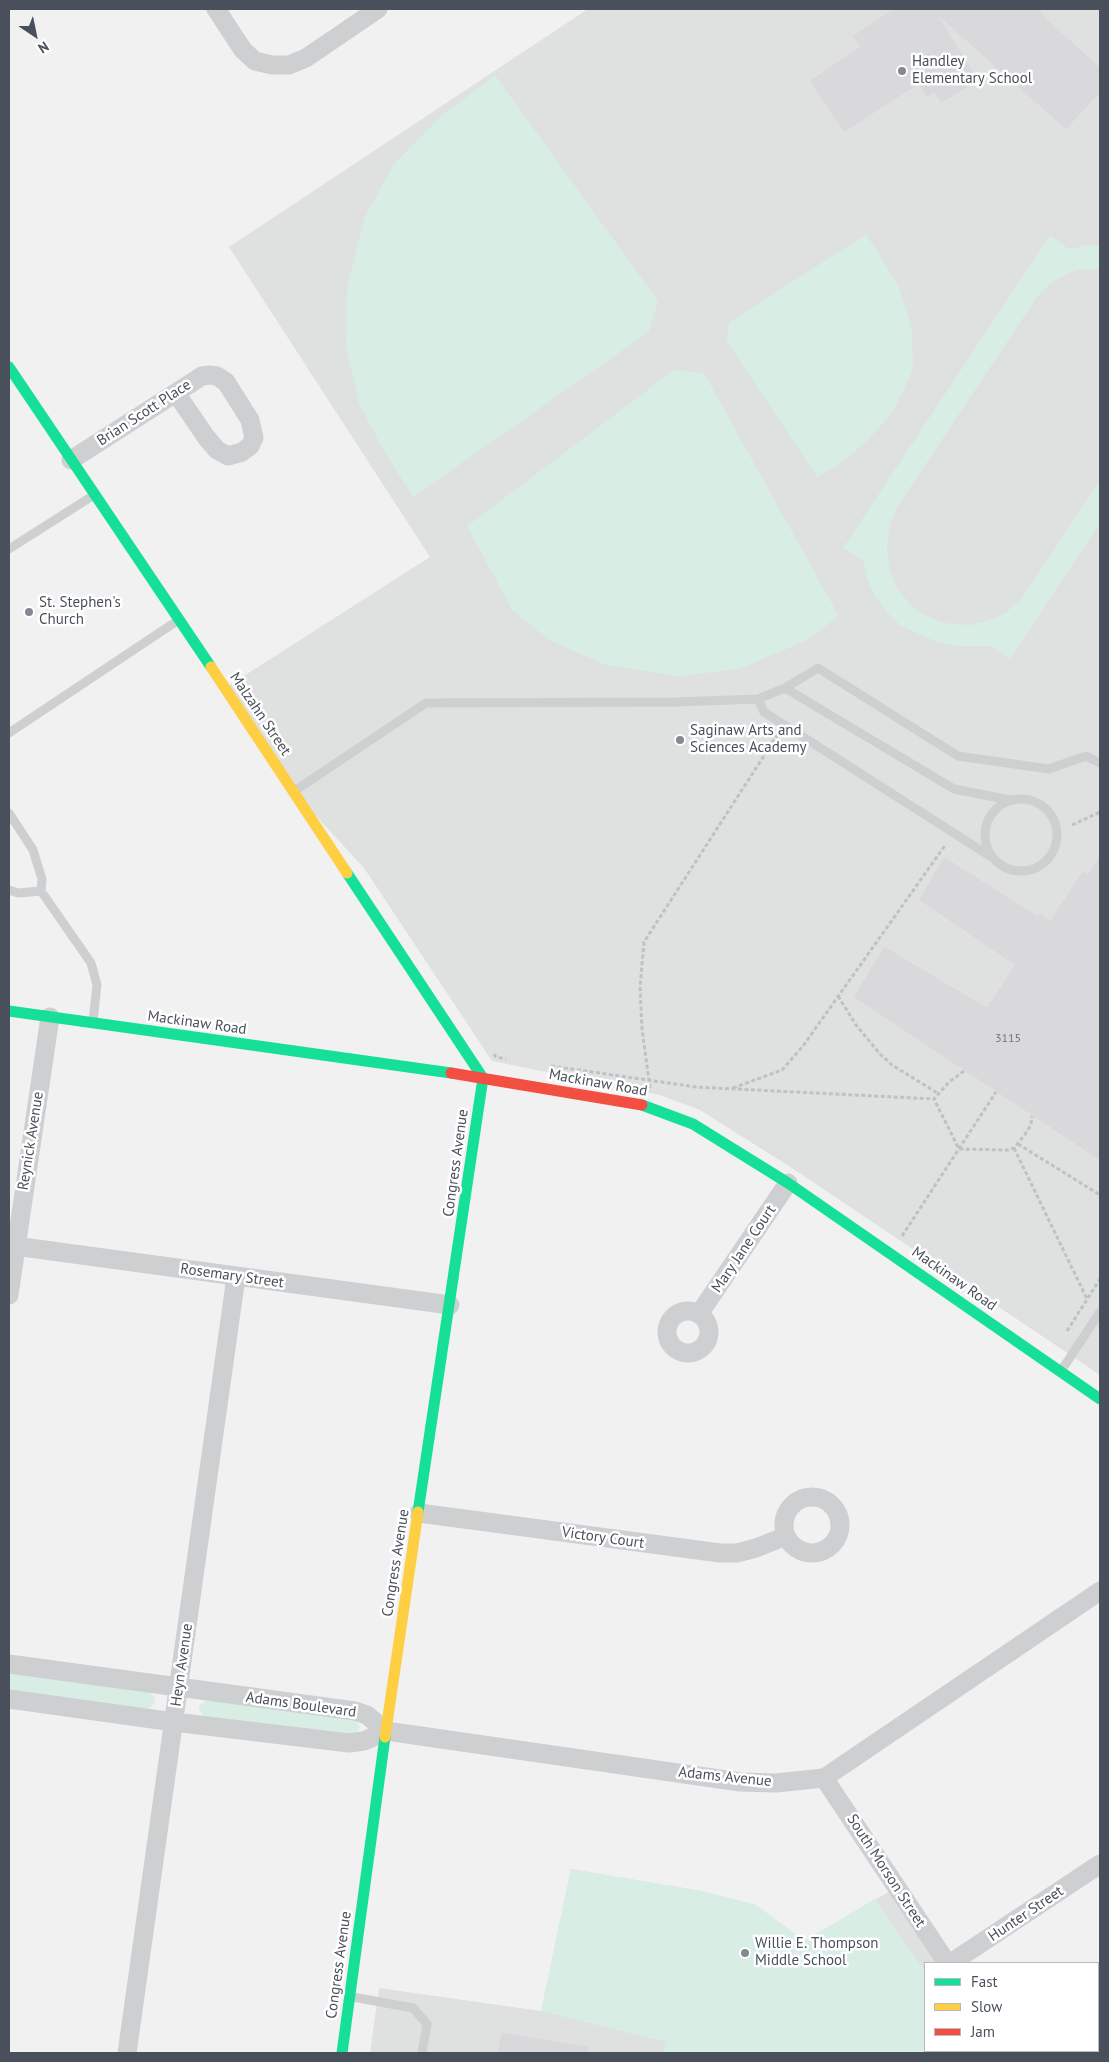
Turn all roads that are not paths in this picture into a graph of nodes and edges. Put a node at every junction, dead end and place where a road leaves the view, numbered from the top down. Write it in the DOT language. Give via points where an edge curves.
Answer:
graph roads {
  1 [pos="216,9"];
  2 [pos="378,9"];
  3 [pos="9,367"];
  4 [pos="176,393"];
  5 [pos="71,460"];
  6 [pos="94,495"];
  7 [pos="9,549"];
  8 [pos="179,620"];
  9 [pos="785,688"];
  10 [pos="758,699"];
  11 [pos="9,733"];
  12 [pos="1100,763"];
  13 [pos="294,792"];
  14 [pos="1010,800"];
  15 [pos="9,813"];
  16 [pos="993,858"];
  17 [pos="9,890"];
  18 [pos="41,890"];
  19 [pos="9,1011"];
  20 [pos="50,1017"];
  21 [pos="93,1023"];
  22 [pos="483,1078"];
  23 [pos="788,1183"];
  24 [pos="15,1246"];
  25 [pos="236,1277"];
  26 [pos="9,1295"];
  27 [pos="450,1305"];
  28 [pos="1100,1312"];
  29 [pos="699,1314"];
  30 [pos="1061,1371"];
  31 [pos="1100,1400"];
  32 [pos="418,1513"];
  33 [pos="786,1536"];
  34 [pos="1100,1591"];
  35 [pos="9,1664"];
  36 [pos="180,1688"];
  37 [pos="9,1699"];
  38 [pos="174,1722"];
  39 [pos="386,1731"];
  40 [pos="824,1778"];
  41 [pos="1100,1864"];
  42 [pos="946,1962"];
  43 [pos="953,1962"];
  44 [pos="350,1996"];
  45 [pos="127,2053"];
  46 [pos="342,2053"];
  47 [pos="422,2053"];
  1 -- 2 [label="street" via="243,50 255,60 272,65 289,65 306,58"];
  3 -- 5 [label="street, Malzahn Street"];
  4 -- 4 [label="street, Brian Scott Place" via="202,376 218,376 226,382 250,420 254,429 250,446 228,456 217,450"];
  4 -- 5 [label="street, Brian Scott Place"];
  5 -- 6 [label="street, Malzahn Street"];
  6 -- 7 [label="lane"];
  6 -- 8 [label="street, Malzahn Street"];
  8 -- 11 [label="lane"];
  8 -- 13 [label="street, Malzahn Street"];
  9 -- 10 [label="lane"];
  9 -- 12 [label="lane" via="818,668 958,756 1049,769 1086,756"];
  9 -- 14 [label="lane" via="954,789"];
  10 -- 13 [label="lane" via="426,703"];
  10 -- 16 [label="lane" via="764,712"];
  13 -- 22 [label="street, Malzahn Street"];
  14 -- 16 [label="lane" via="995,810 986,825 987,848"];
  14 -- 16 [label="lane" via="1035,801 1045,808 1053,817 1057,841 1045,862 1024,871 1002,866"];
  15 -- 18 [label="lane" via="33,850 42,879"];
  17 -- 18 [label="lane" via="18,893"];
  18 -- 21 [label="lane" via="91,963 97,985"];
  19 -- 20 [label="street, Mackinaw Road"];
  20 -- 21 [label="street, Mackinaw Road"];
  20 -- 24 [label="street, Reynick Avenue"];
  21 -- 22 [label="street, Mackinaw Road"];
  22 -- 23 [label="street, Mackinaw Road" via="653,1108 693,1124"];
  22 -- 27 [label="street, Congress Avenue"];
  23 -- 29 [label="street, Mary Jane Court"];
  23 -- 30 [label="street, Mackinaw Road"];
  24 -- 25 [label="street, Rosemary Street"];
  24 -- 26 [label="street, Reynick Avenue"];
  25 -- 27 [label="street, Rosemary Street"];
  25 -- 36 [label="street, Heyn Avenue"];
  27 -- 32 [label="street, Congress Avenue"];
  28 -- 30 [label="lane"];
  30 -- 31 [label="street, Mackinaw Road"];
  32 -- 33 [label="street, Victory Court" via="720,1553 737,1553"];
  32 -- 39 [label="street, Congress Avenue"];
  34 -- 40 [label="street, Adams Avenue"];
  35 -- 36 [label="street, Adams Boulevard"];
  36 -- 38 [label="street, Heyn Avenue"];
  36 -- 39 [label="street, Adams Boulevard" via="355,1711 367,1715"];
  37 -- 38 [label="street, Adams Boulevard"];
  38 -- 39 [label="street, Adams Boulevard" via="349,1743 364,1742"];
  38 -- 45 [label="street, Heyn Avenue"];
  39 -- 40 [label="street, Adams Avenue" via="740,1782 776,1783"];
  39 -- 44 [label="street, Congress Avenue"];
  40 -- 42 [label="street, South Morson Street"];
  41 -- 43 [label="street, Hunter Street"];
  44 -- 46 [label="street, Congress Avenue"];
  44 -- 47 [label="lane" via="413,2008 427,2024"];
}
